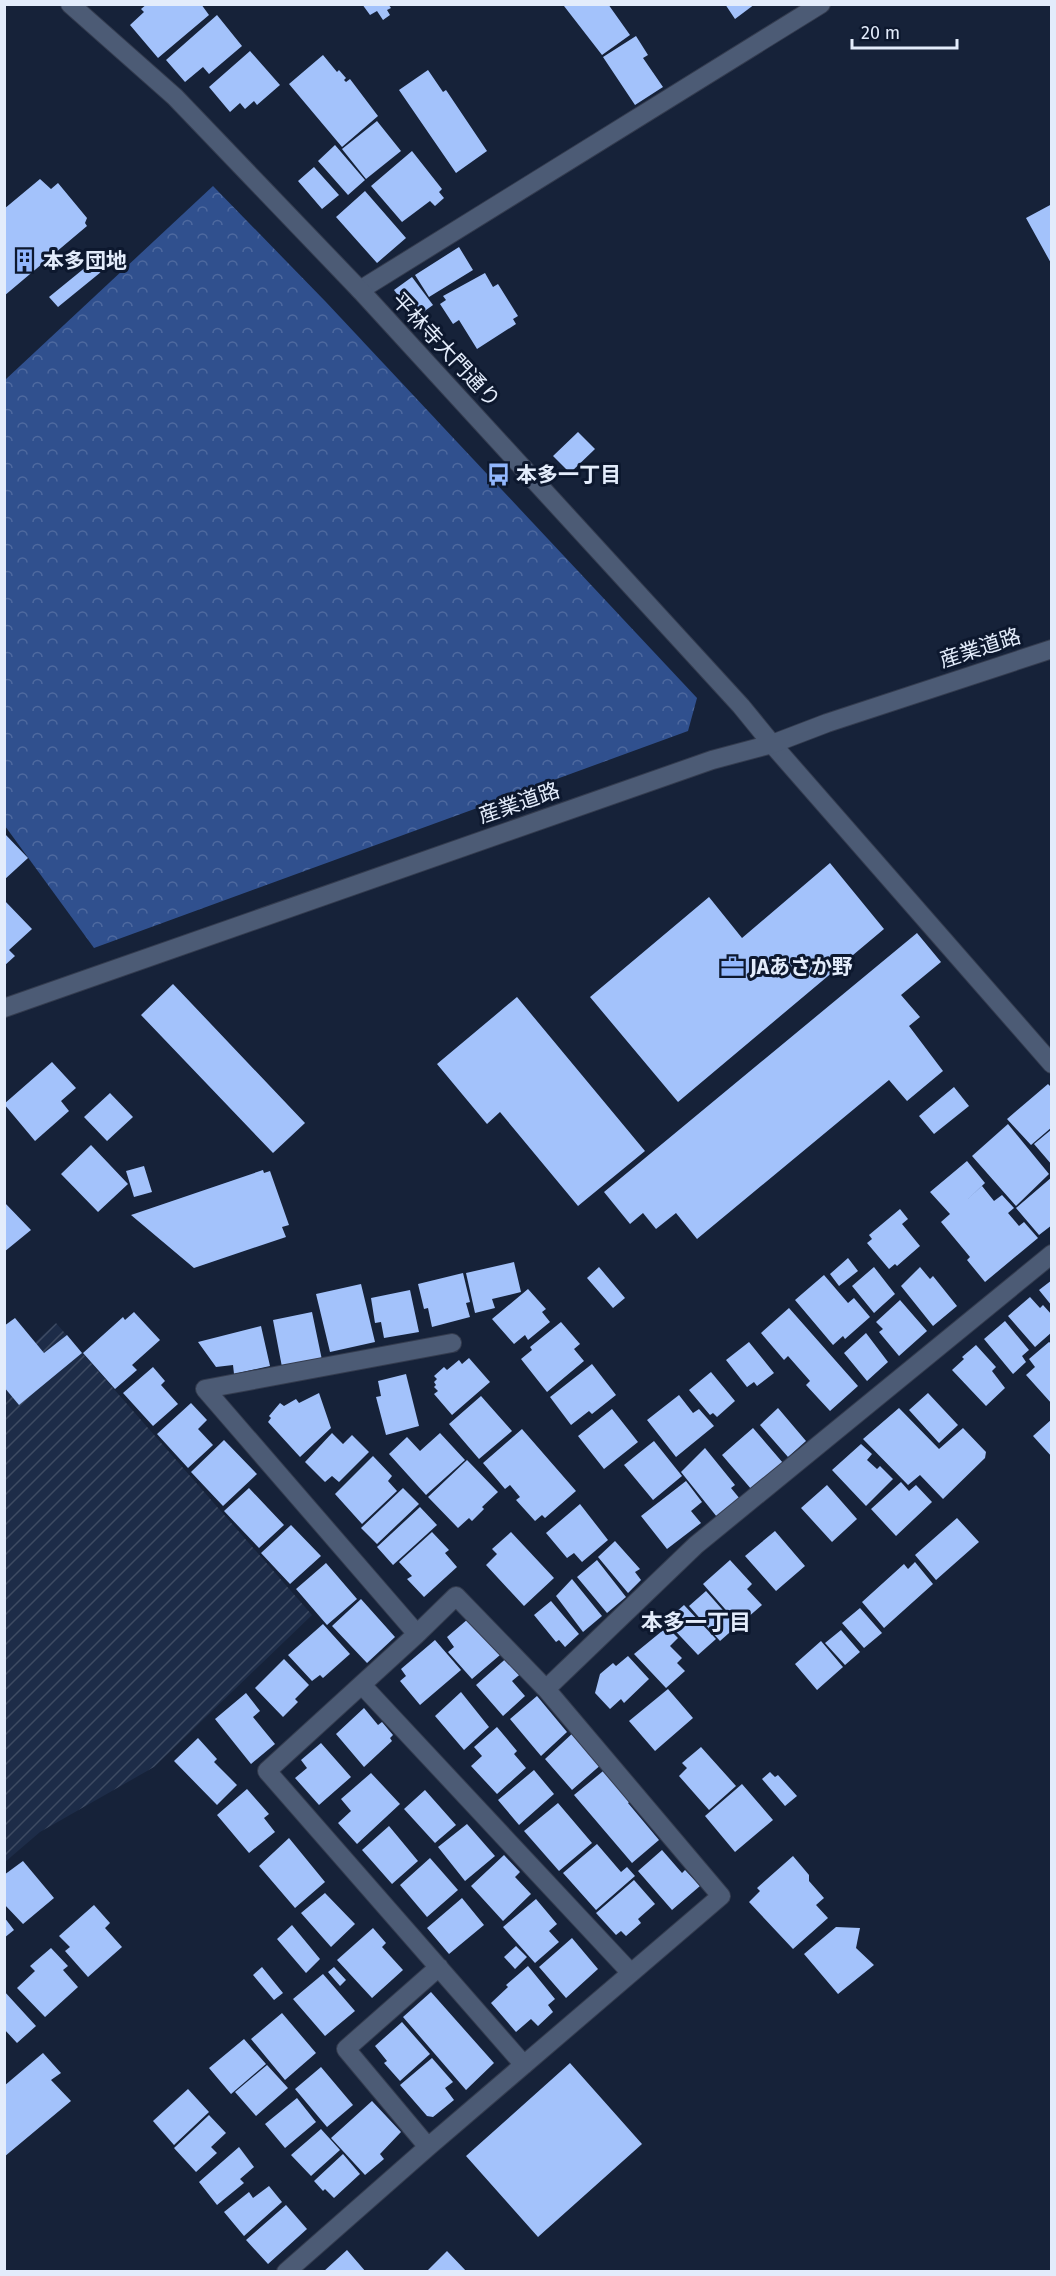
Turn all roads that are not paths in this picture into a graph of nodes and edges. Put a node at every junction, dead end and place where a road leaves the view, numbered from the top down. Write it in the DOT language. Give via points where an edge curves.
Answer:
graph roads {
  1 [pos="70,4"];
  2 [pos="821,4"];
  3 [pos="360,290"];
  4 [pos="1052,648"];
  5 [pos="772,744"];
  6 [pos="4,1008"];
  7 [pos="1052,1064"];
  8 [pos="1052,1254"];
  9 [pos="452,1343"];
  10 [pos="417,1634"];
  11 [pos="362,1685"];
  12 [pos="546,1689"];
  13 [pos="439,1967"];
  14 [pos="631,1973"];
  15 [pos="524,2065"];
  16 [pos="428,2147"];
  17 [pos="286,2271"];
  1 -- 3 [label="street, 平林寺大門通り" via="175,97"];
  2 -- 3 [label="street"];
  3 -- 5 [label="street, 平林寺大門通り"];
  4 -- 5 [label="street, 産業道路"];
  5 -- 6 [label="street, 産業道路" via="712,760"];
  5 -- 7 [label="street, 平林寺大門通り"];
  8 -- 12 [label="street" via="696,1545"];
  9 -- 10 [label="street" via="205,1389"];
  10 -- 11 [label="street"];
  10 -- 12 [label="street" via="456,1596"];
  11 -- 13 [label="street" via="267,1771"];
  11 -- 14 [label="street"];
  12 -- 14 [label="street" via="721,1896"];
  13 -- 15 [label="street"];
  13 -- 16 [label="street" via="346,2049"];
  14 -- 15 [label="street"];
  15 -- 16 [label="street"];
  16 -- 17 [label="street"];
}
